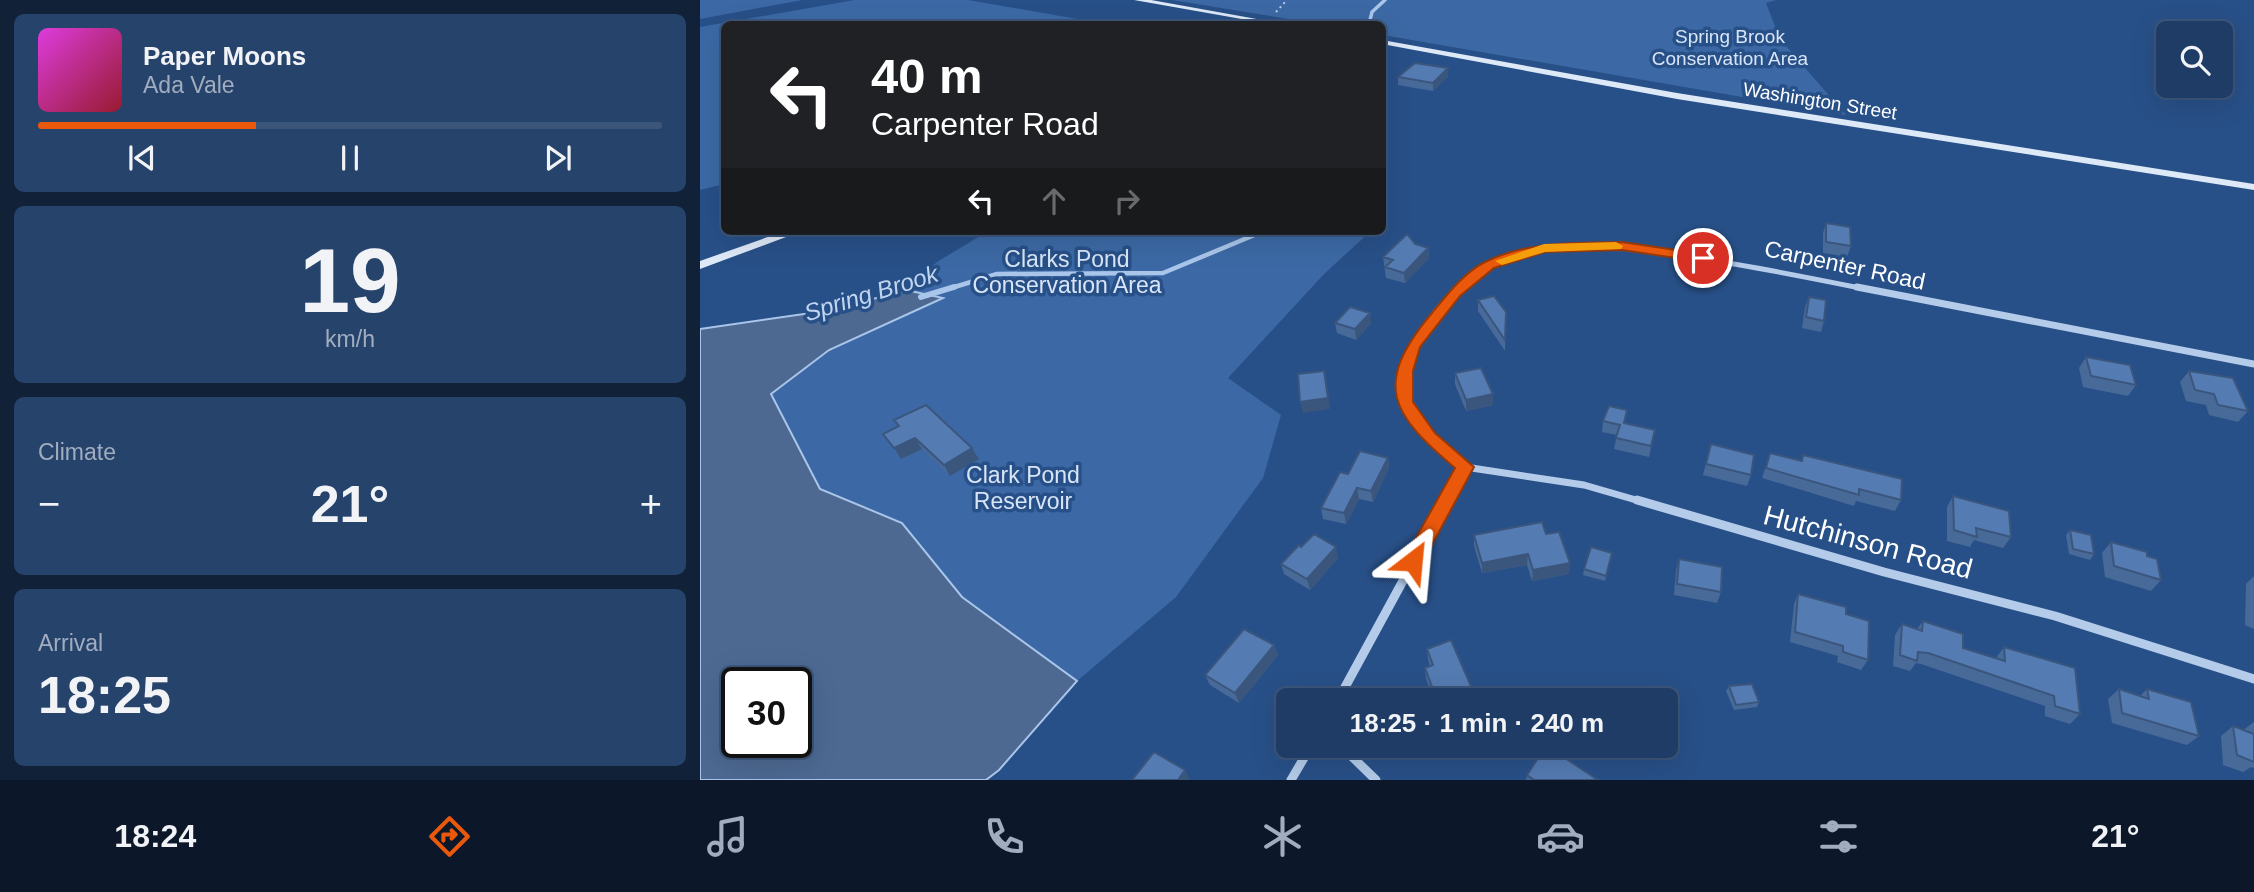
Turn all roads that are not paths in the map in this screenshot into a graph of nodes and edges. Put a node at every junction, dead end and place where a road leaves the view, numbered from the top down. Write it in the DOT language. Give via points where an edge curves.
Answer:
graph roads {
  1 [pos="1138,0"];
  2 [pos="1246,21"];
  3 [pos="1386,43"];
  4 [pos="2254,187"];
  5 [pos="785,235"];
  6 [pos="700,265"];
  7 [pos="2254,364"];
  8 [pos="1465,467"];
  9 [pos="2254,679"];
  10 [pos="1345,688"];
  11 [pos="1304,758"];
  12 [pos="1354,758"];
  13 [pos="1290,780"];
  14 [pos="1376,780"];
  1 -- 2 [label="main road"];
  3 -- 4 [label="main road, Washington Street" via="1677,96"];
  5 -- 6 [label="main road"];
  7 -- 8 [label="street, Carpenter Road" via="1758,266 1622,246 1544,248 1489,265 1474,276 1432,318 1413,346 1405,371 1405,402 1429,437"];
  8 -- 9 [label="street, Hutchinson Road" via="1584,485 2055,616"];
  8 -- 10 [label="street"];
  11 -- 13 [label="street"];
  12 -- 14 [label="street"];
}
